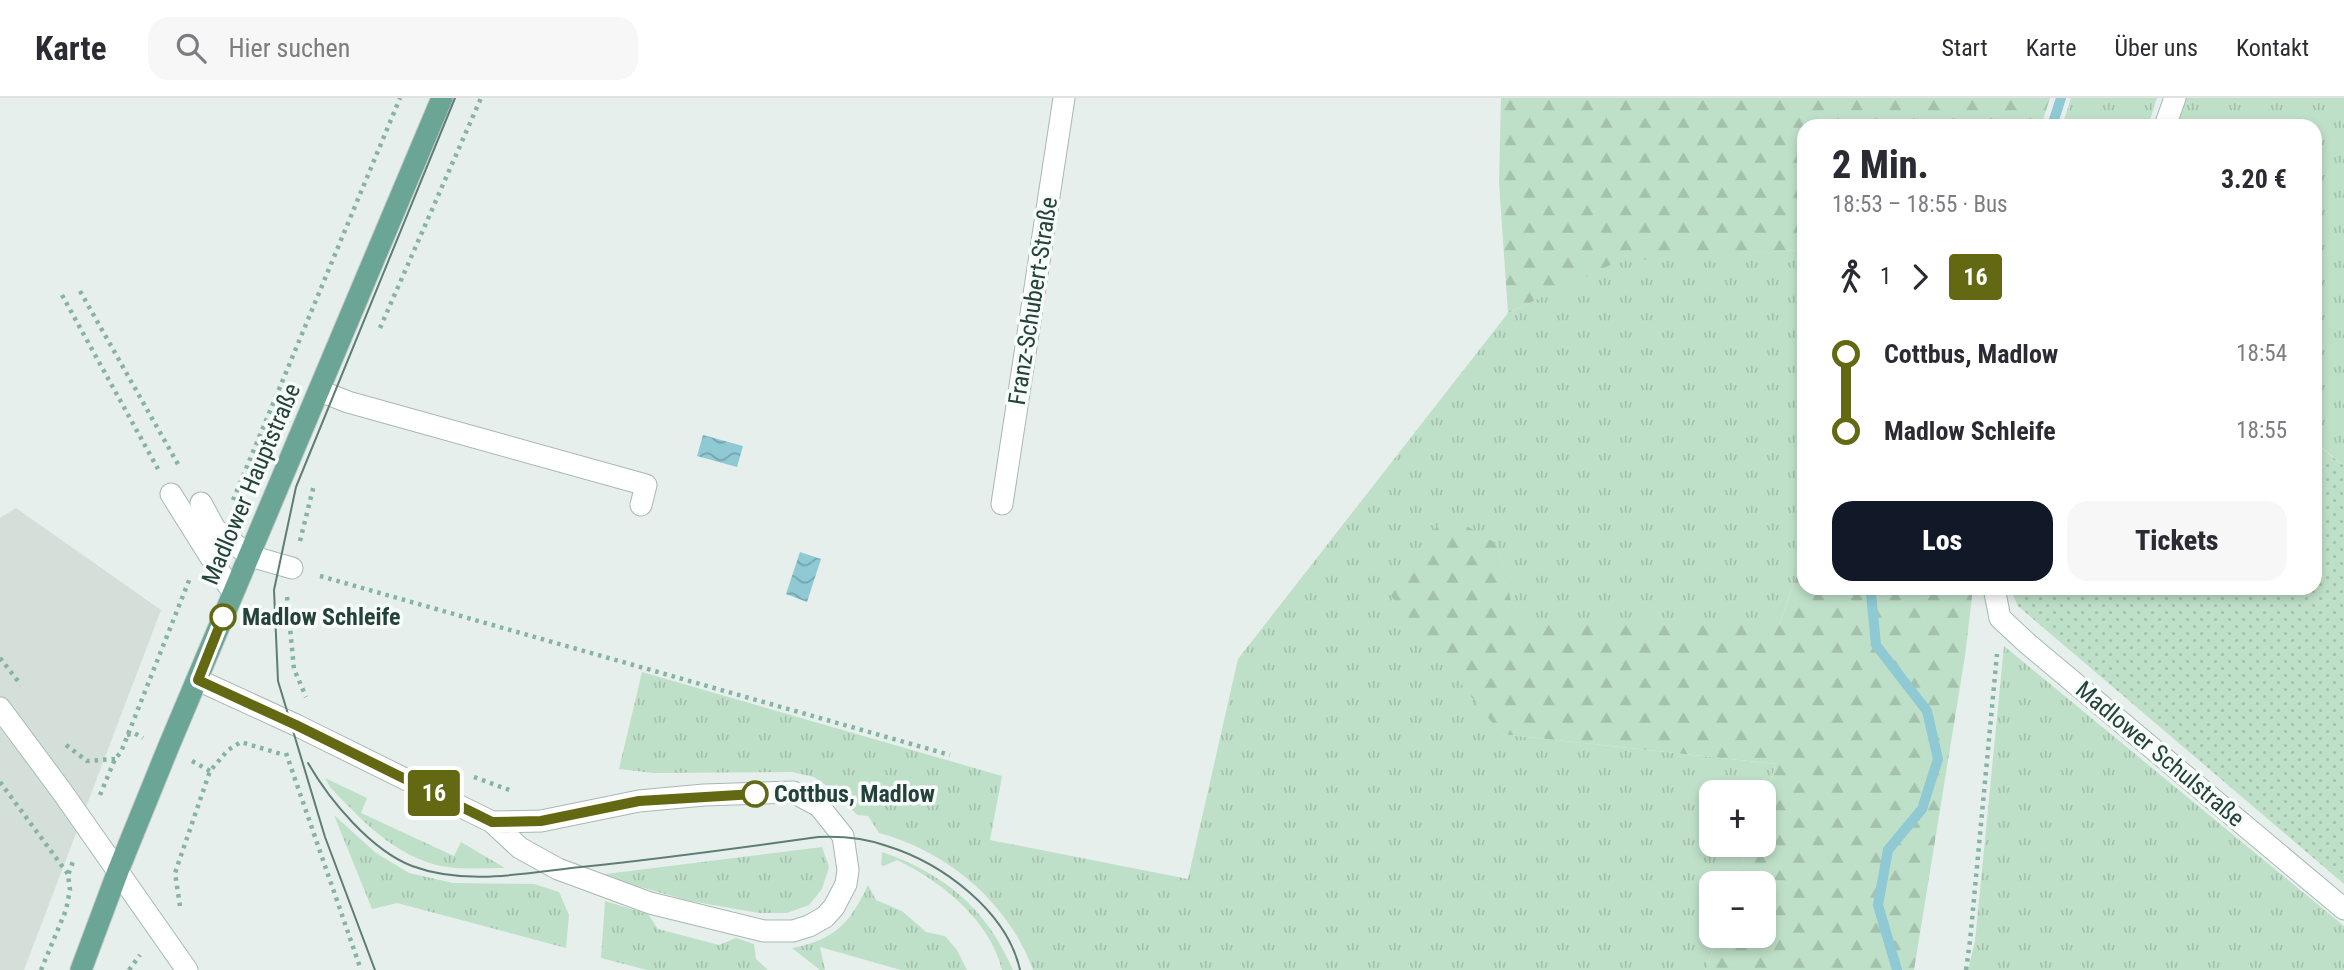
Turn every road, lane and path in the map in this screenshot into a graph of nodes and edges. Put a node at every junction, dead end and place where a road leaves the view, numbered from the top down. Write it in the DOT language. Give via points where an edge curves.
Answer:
graph roads {
  1 [pos="400,98"];
  2 [pos="442,98"];
  3 [pos="481,98"];
  4 [pos="1064,98"];
  5 [pos="2175,98"];
  6 [pos="2168,119"];
  7 [pos="80,292"];
  8 [pos="62,295"];
  9 [pos="376,338"];
  10 [pos="299,341"];
  11 [pos="320,391"];
  12 [pos="317,474"];
  13 [pos="171,495"];
  14 [pos="201,503"];
  15 [pos="1002,504"];
  16 [pos="641,505"];
  17 [pos="250,556"];
  18 [pos="292,568"];
  19 [pos="233,593"];
  20 [pos="1995,595"];
  21 [pos="2000,618"];
  22 [pos="0,658"];
  23 [pos="198,680"];
  24 [pos="24,690"];
  25 [pos="306,699"];
  26 [pos="0,708"];
  27 [pos="127,735"];
  28 [pos="65,744"];
  29 [pos="950,755"];
  30 [pos="471,776"];
  31 [pos="0,782"];
  32 [pos="520,792"];
  33 [pos="492,822"];
  34 [pos="118,871"];
  35 [pos="2344,909"];
  36 [pos="181,911"];
  37 [pos="41,970"];
  38 [pos="81,970"];
  39 [pos="187,970"];
  40 [pos="361,970"];
  41 [pos="1966,970"];
  1 -- 10 [label="path"];
  2 -- 11 [label="main road, Madlower Hauptstraße"];
  3 -- 9 [label="path"];
  4 -- 15 [label="street, Franz-Schubert-Straße"];
  5 -- 6 [label="street"];
  7 -- 14 [label="path"];
  8 -- 13 [label="path"];
  11 -- 16 [label="street" via="646,485"];
  11 -- 17 [label="main road, Madlower Hauptstraße"];
  12 -- 18 [label="path"];
  13 -- 19 [label="street"];
  14 -- 17 [label="street" via="215,529"];
  17 -- 18 [label="street"];
  17 -- 19 [label="main road, Madlower Hauptstraße"];
  18 -- 25 [label="path" via="287,591 294,669"];
  18 -- 29 [label="path"];
  19 -- 23 [label="main road, Madlower Hauptstraße"];
  20 -- 21 [label="street"];
  21 -- 35 [label="street, Madlower Schulstraße"];
  21 -- 41 [label="path"];
  22 -- 24 [label="path"];
  23 -- 33 [label="street"];
  23 -- 34 [label="main road, Madlower Hauptstraße"];
  26 -- 34 [label="street"];
  27 -- 28 [label="path" via="115,759 87,761"];
  30 -- 32 [label="path"];
  31 -- 37 [label="path" via="68,875 66,910"];
  33 -- 33 [label="street" via="541,821 639,801 793,792 819,806 843,836 846,884 825,917 793,931 764,931 650,903 580,878 520,848"];
  34 -- 38 [label="main road, Madlower Hauptstraße"];
  34 -- 39 [label="street"];
  36 -- 40 [label="path" via="175,873 210,771 241,742 285,755"];
}
